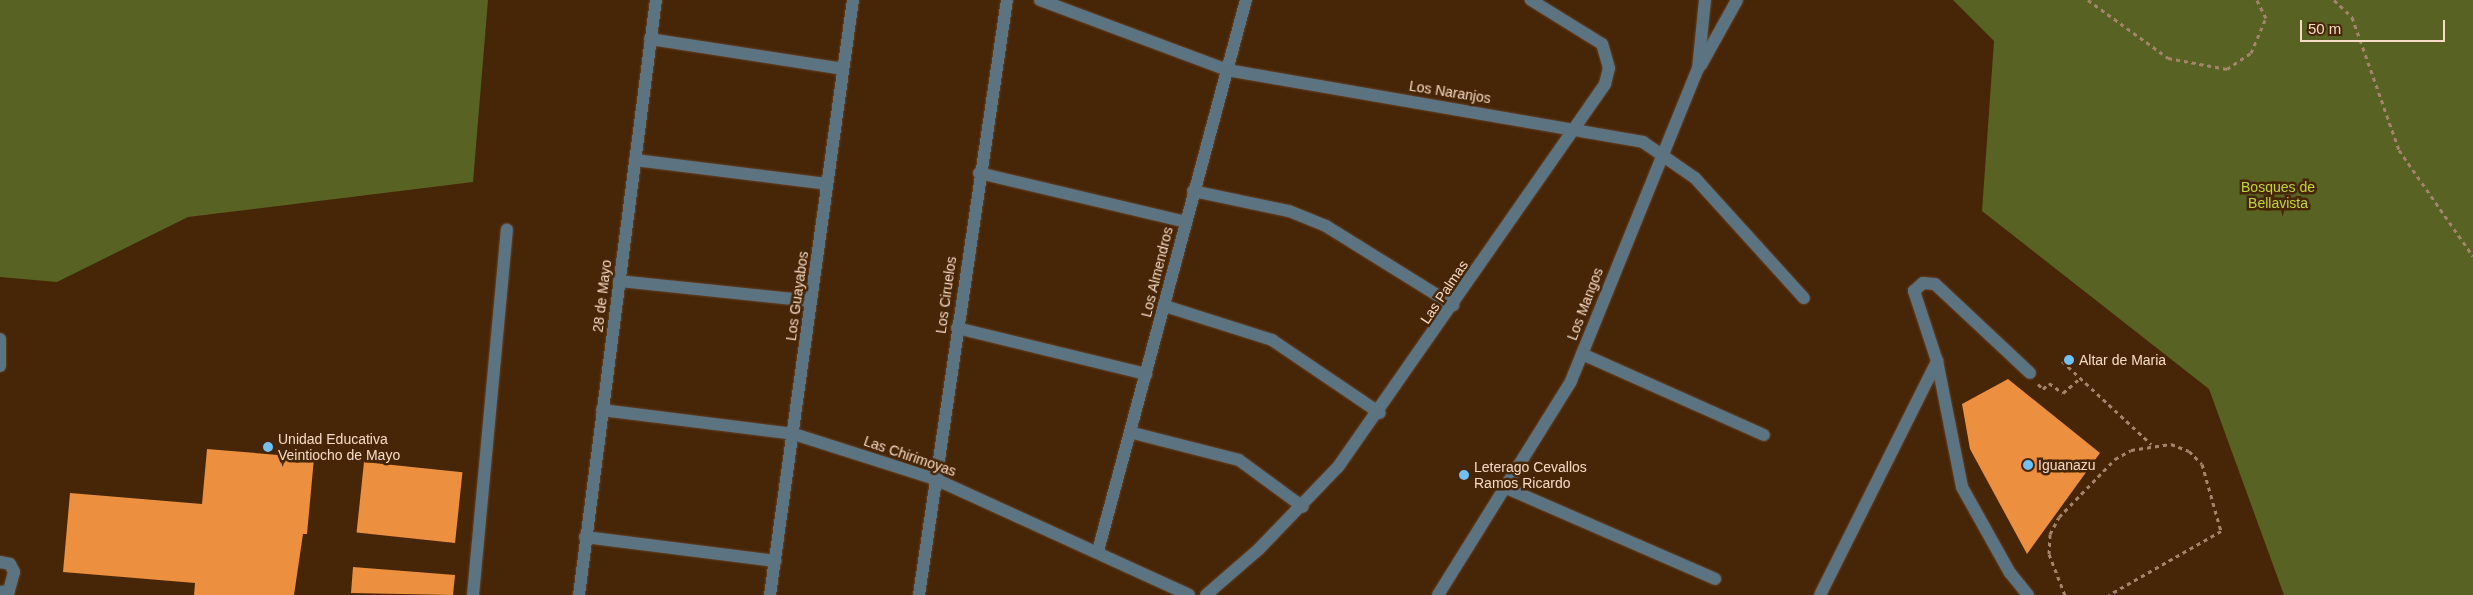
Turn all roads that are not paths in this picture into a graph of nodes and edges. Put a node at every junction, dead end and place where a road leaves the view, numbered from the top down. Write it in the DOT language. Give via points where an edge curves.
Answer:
graph roads {
  1 [pos="656,0"];
  2 [pos="853,0"];
  3 [pos="1007,0"];
  4 [pos="1040,0"];
  5 [pos="1246,0"];
  6 [pos="1531,0"];
  7 [pos="1705,0"];
  8 [pos="1737,0"];
  9 [pos="650,39"];
  10 [pos="843,69"];
  11 [pos="1698,69"];
  12 [pos="1227,70"];
  13 [pos="1574,128"];
  14 [pos="1664,153"];
  15 [pos="635,160"];
  16 [pos="979,173"];
  17 [pos="827,184"];
  18 [pos="1193,191"];
  19 [pos="1186,222"];
  20 [pos="507,230"];
  21 [pos="619,281"];
  22 [pos="1804,298"];
  23 [pos="811,301"];
  24 [pos="1454,305"];
  25 [pos="1165,306"];
  26 [pos="957,328"];
  27 [pos="0,339"];
  28 [pos="1582,354"];
  29 [pos="1937,361"];
  30 [pos="0,366"];
  31 [pos="2030,373"];
  32 [pos="1146,374"];
  33 [pos="602,410"];
  34 [pos="1380,413"];
  35 [pos="1133,433"];
  36 [pos="794,434"];
  37 [pos="1764,435"];
  38 [pos="936,479"];
  39 [pos="1506,488"];
  40 [pos="1303,507"];
  41 [pos="585,537"];
  42 [pos="1098,551"];
  43 [pos="775,561"];
  44 [pos="0,562"];
  45 [pos="1715,578"];
  46 [pos="0,592"];
  47 [pos="473,595"];
  48 [pos="578,595"];
  49 [pos="770,595"];
  50 [pos="919,595"];
  51 [pos="1190,595"];
  52 [pos="1206,595"];
  53 [pos="1438,595"];
  54 [pos="1820,595"];
  55 [pos="2028,595"];
  1 -- 9 [label="street, 28 de Mayo"];
  2 -- 10 [label="street, Los Guayabos"];
  3 -- 16 [label="street, Los Ciruelos"];
  4 -- 12 [label="street, Los Naranjos"];
  5 -- 12 [label="street, Los Almendros"];
  6 -- 13 [label="street, Las Palmas" via="1593,36 1607,54 1605,84"];
  7 -- 11 [label="street, Los Mangos"];
  8 -- 11 [label="street"];
  9 -- 10 [label="street"];
  9 -- 15 [label="street, 28 de Mayo"];
  10 -- 17 [label="street, Los Guayabos"];
  11 -- 14 [label="street, Los Mangos"];
  12 -- 13 [label="street, Los Naranjos"];
  12 -- 18 [label="street, Los Almendros"];
  13 -- 14 [label="street, Los Naranjos" via="1643,142"];
  13 -- 24 [label="street, Las Palmas"];
  14 -- 22 [label="street, Los Naranjos" via="1716,199"];
  14 -- 28 [label="street, Los Mangos"];
  15 -- 17 [label="street"];
  15 -- 21 [label="street, 28 de Mayo"];
  16 -- 19 [label="street"];
  16 -- 26 [label="street, Los Ciruelos"];
  17 -- 23 [label="street, Los Guayabos"];
  18 -- 19 [label="street, Los Almendros"];
  18 -- 24 [label="street" via="1289,211 1326,226"];
  19 -- 25 [label="street, Los Almendros"];
  20 -- 47 [label="street"];
  21 -- 23 [label="street"];
  21 -- 33 [label="street, 28 de Mayo"];
  23 -- 36 [label="street, Los Guayabos"];
  24 -- 34 [label="street, Las Palmas"];
  25 -- 32 [label="street, Los Almendros"];
  25 -- 34 [label="street" via="1272,340"];
  26 -- 32 [label="street"];
  26 -- 38 [label="street, Los Ciruelos"];
  27 -- 30 [label="street"];
  28 -- 37 [label="street"];
  28 -- 39 [label="street, Los Mangos"];
  29 -- 31 [label="street" via="1915,302 1914,291 1923,283 1935,284"];
  29 -- 54 [label="street"];
  29 -- 55 [label="street" via="1962,487 2010,573"];
  32 -- 35 [label="street, Los Almendros"];
  33 -- 36 [label="street, Las Chirimoyas"];
  33 -- 41 [label="street, 28 de Mayo"];
  34 -- 40 [label="street, Las Palmas"];
  35 -- 40 [label="street" via="1239,460"];
  35 -- 42 [label="street, Los Almendros"];
  36 -- 38 [label="street, Las Chirimoyas"];
  36 -- 43 [label="street, Los Guayabos"];
  38 -- 42 [label="street, Las Chirimoyas"];
  38 -- 50 [label="street, Los Ciruelos"];
  39 -- 45 [label="street"];
  39 -- 53 [label="street, Los Mangos"];
  40 -- 52 [label="street, Las Palmas"];
  41 -- 43 [label="street"];
  41 -- 48 [label="street, 28 de Mayo"];
  42 -- 51 [label="street, Las Chirimoyas"];
  43 -- 49 [label="street, Los Guayabos"];
  44 -- 46 [label="street" via="10,564 14,572 8,591"];
}
